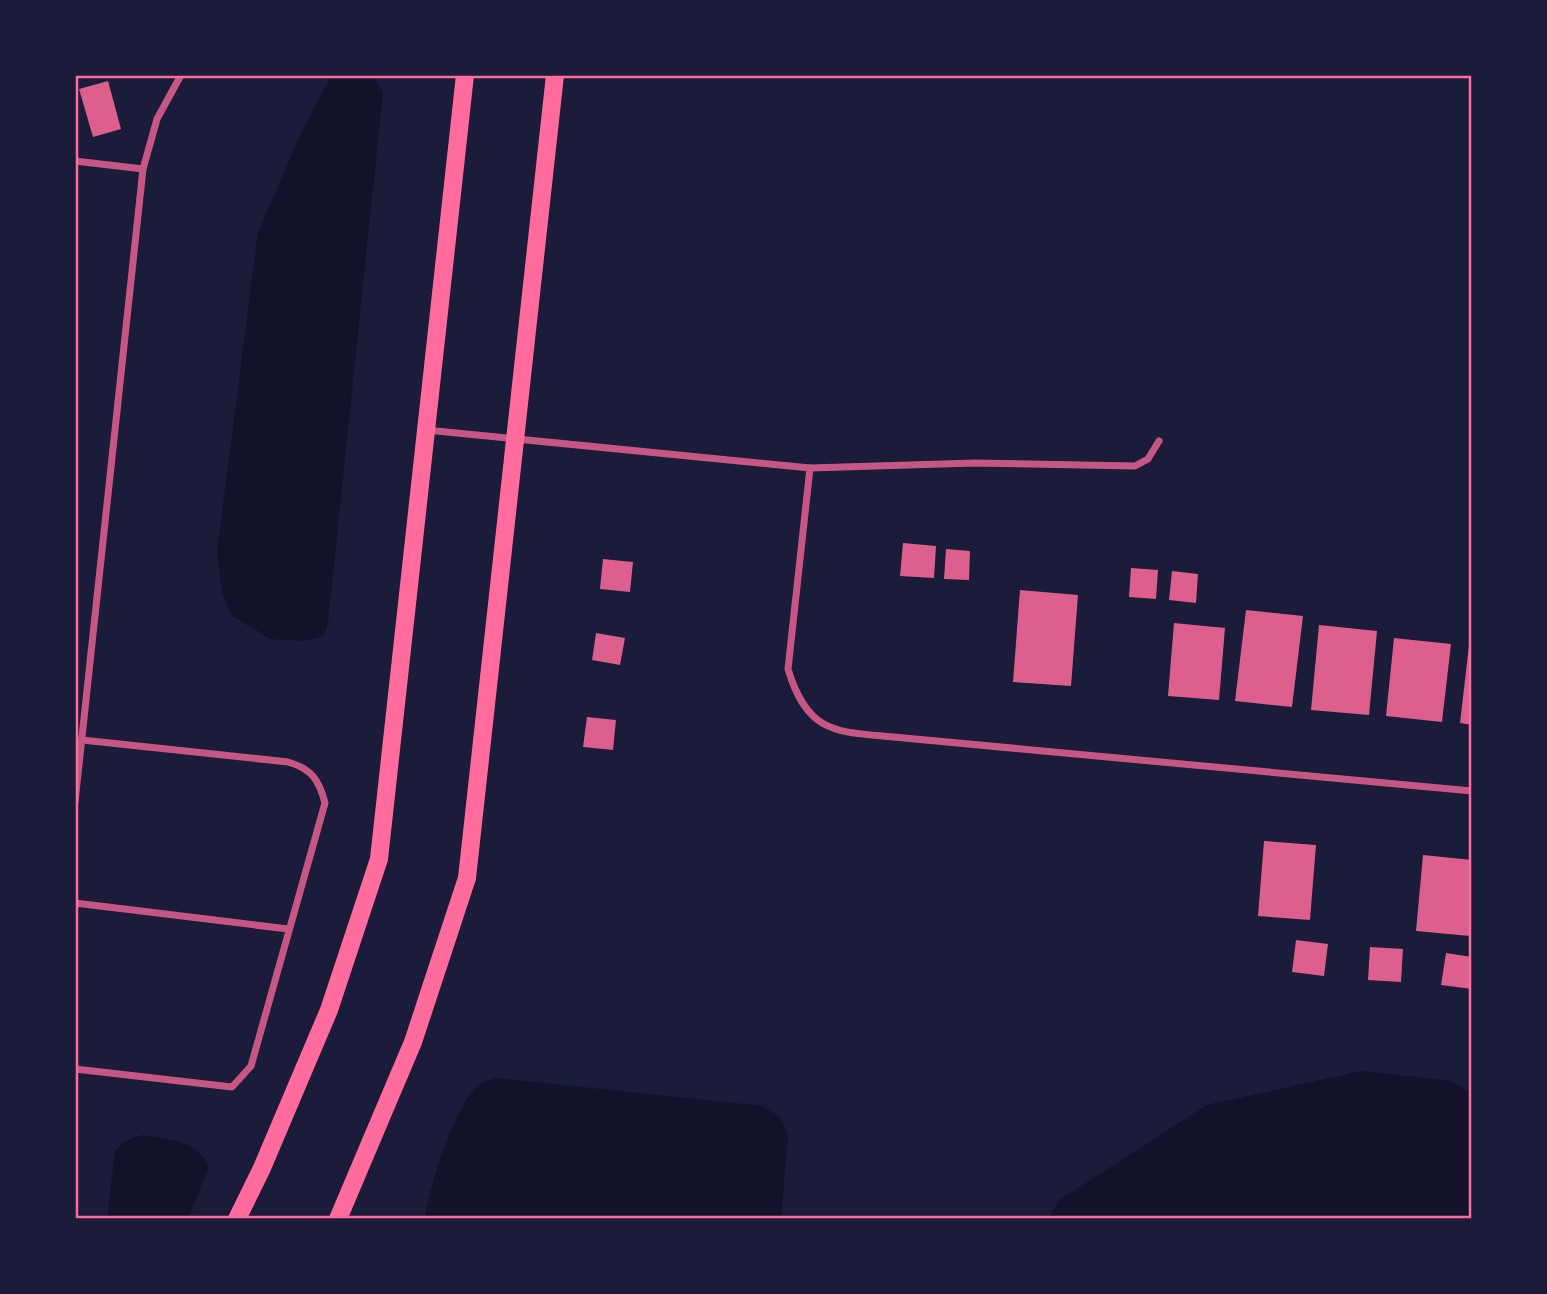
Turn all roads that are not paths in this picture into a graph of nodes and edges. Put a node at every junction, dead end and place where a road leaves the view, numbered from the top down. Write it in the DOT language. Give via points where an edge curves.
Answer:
graph roads {
  1 [pos="181,75"];
  2 [pos="465,75"];
  3 [pos="555,75"];
  4 [pos="75,161"];
  5 [pos="143,169"];
  6 [pos="426,430"];
  7 [pos="516,439"];
  8 [pos="1159,441"];
  9 [pos="810,468"];
  10 [pos="82,740"];
  11 [pos="1472,792"];
  12 [pos="75,802"];
  13 [pos="75,903"];
  14 [pos="288,929"];
  15 [pos="75,1069"];
  16 [pos="237,1219"];
  17 [pos="338,1219"];
  1 -- 5 [label="street" via="156,119"];
  2 -- 6 [label="main road"];
  3 -- 7 [label="main road"];
  4 -- 5 [label="street"];
  5 -- 10 [label="street"];
  6 -- 7 [label="street"];
  6 -- 16 [label="main road" via="379,859 329,1010"];
  7 -- 9 [label="street"];
  7 -- 17 [label="main road" via="467,878 413,1042"];
  8 -- 9 [label="street" via="1148,459 1135,466 975,463"];
  9 -- 11 [label="street" via="788,669 797,698 820,724 904,738"];
  10 -- 12 [label="street"];
  10 -- 14 [label="street" via="307,767 320,783 325,803"];
  13 -- 14 [label="street"];
  14 -- 15 [label="street" via="251,1066 232,1087"];
}
